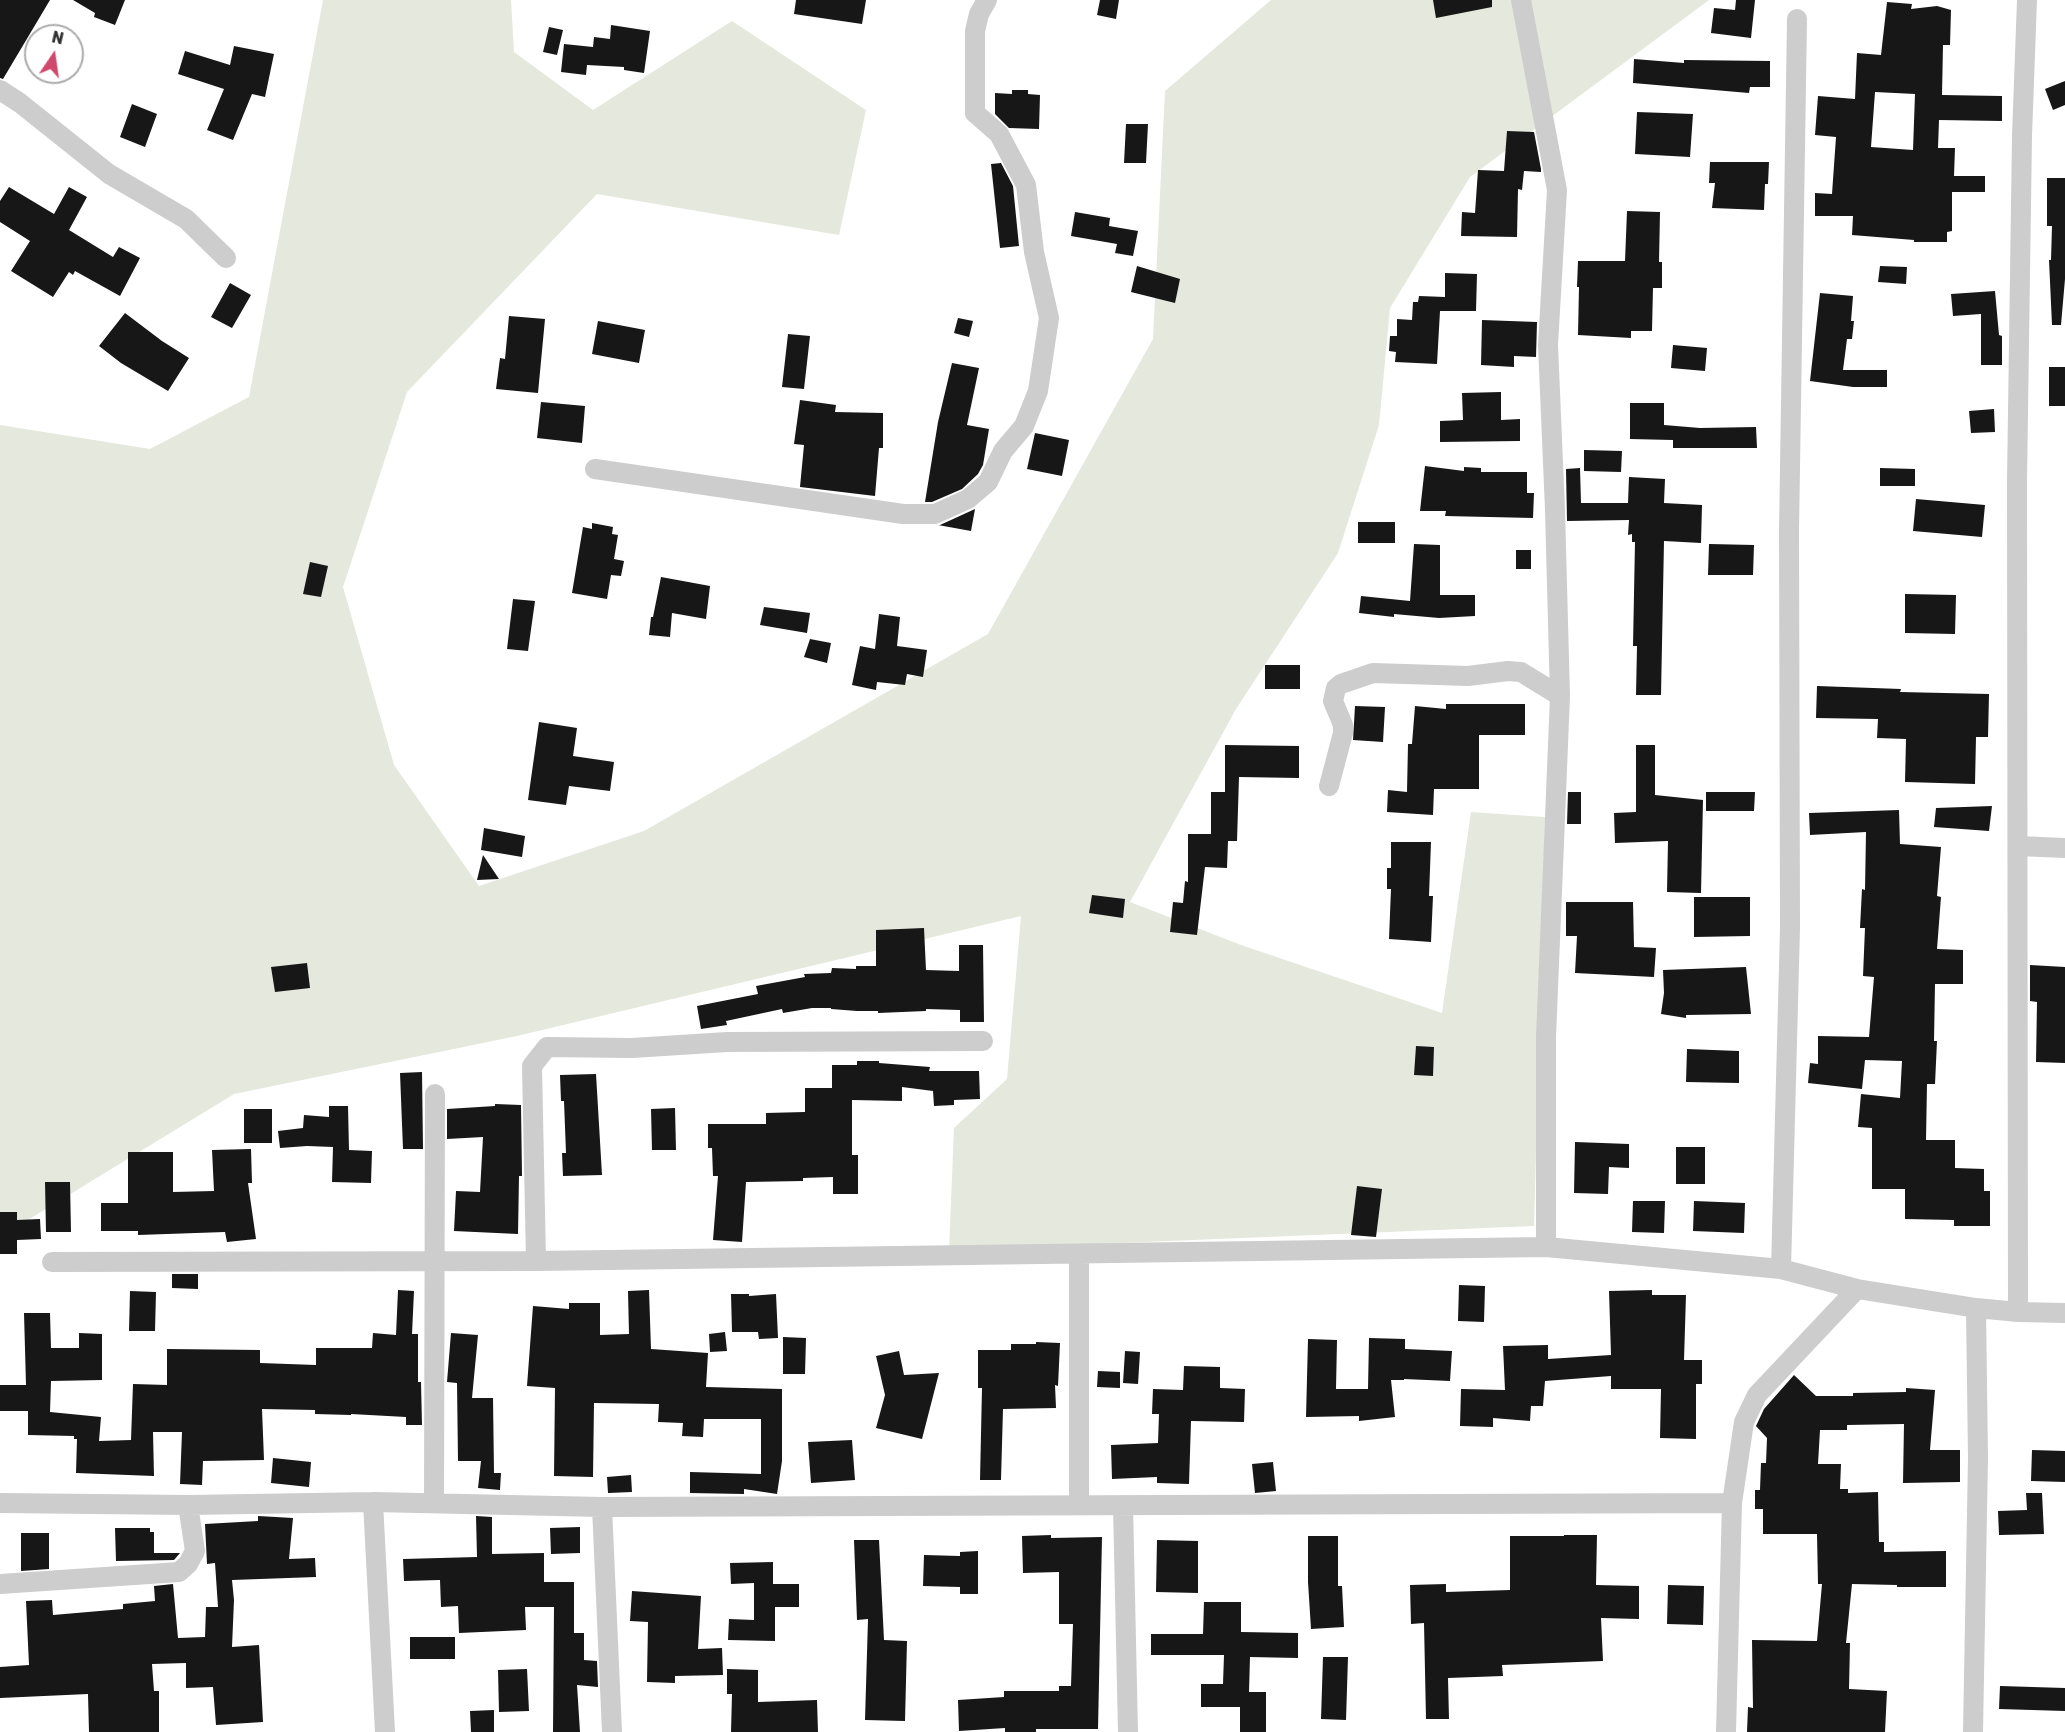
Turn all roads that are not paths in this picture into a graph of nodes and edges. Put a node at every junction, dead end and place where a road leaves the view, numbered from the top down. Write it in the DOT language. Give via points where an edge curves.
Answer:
graph roads {
  1 [pos="987,0"];
  2 [pos="1521,0"];
  3 [pos="2027,0"];
  4 [pos="1797,19"];
  5 [pos="0,90"];
  6 [pos="226,258"];
  7 [pos="595,469"];
  8 [pos="1560,696"];
  9 [pos="1329,786"];
  10 [pos="2018,846"];
  11 [pos="2065,848"];
  12 [pos="983,1041"];
  13 [pos="435,1094"];
  14 [pos="1546,1247"];
  15 [pos="1079,1254"];
  16 [pos="434,1260"];
  17 [pos="536,1261"];
  18 [pos="52,1262"];
  19 [pos="1781,1269"];
  20 [pos="1857,1289"];
  21 [pos="1976,1308"];
  22 [pos="2018,1312"];
  23 [pos="2065,1313"];
  24 [pos="373,1502"];
  25 [pos="0,1503"];
  26 [pos="434,1503"];
  27 [pos="1732,1503"];
  28 [pos="1079,1504"];
  29 [pos="188,1505"];
  30 [pos="1123,1505"];
  31 [pos="602,1508"];
  32 [pos="0,1584"];
  33 [pos="385,1732"];
  34 [pos="612,1732"];
  35 [pos="1128,1732"];
  36 [pos="1726,1732"];
  37 [pos="1972,1732"];
  1 -- 7 [label="street" via="975,31 975,113 999,134 1026,185 1034,252 1049,318 1038,391 1024,426 1003,451 988,482 968,499 935,514 903,514"];
  2 -- 8 [label="street" via="1557,190 1548,345"];
  3 -- 10 [label="street" via="2017,481"];
  4 -- 19 [label="street" via="1789,531 1790,928"];
  5 -- 6 [label="street" via="109,174 186,219"];
  8 -- 9 [label="street" via="1521,672 1508,671 1468,676 1373,674 1341,684 1333,701 1343,732"];
  8 -- 14 [label="street" via="1546,1037"];
  10 -- 11 [label="street"];
  10 -- 22 [label="street"];
  12 -- 17 [label="street" via="547,1047 531,1066"];
  13 -- 16 [label="street"];
  14 -- 15 [label="street"];
  14 -- 19 [label="street"];
  15 -- 17 [label="street"];
  15 -- 28 [label="street"];
  16 -- 17 [label="street"];
  16 -- 18 [label="street"];
  16 -- 26 [label="street"];
  19 -- 20 [label="street"];
  20 -- 21 [label="street"];
  20 -- 27 [label="street" via="1757,1395 1744,1422"];
  21 -- 22 [label="street"];
  21 -- 37 [label="street" via="1978,1458"];
  22 -- 23 [label="street"];
  24 -- 26 [label="street"];
  24 -- 29 [label="street"];
  24 -- 33 [label="street"];
  25 -- 29 [label="street"];
  26 -- 31 [label="street"];
  27 -- 30 [label="street"];
  27 -- 36 [label="street"];
  28 -- 30 [label="street"];
  28 -- 31 [label="street"];
  29 -- 32 [label="street" via="195,1551 179,1572"];
  30 -- 35 [label="street"];
  31 -- 34 [label="street"];
}
